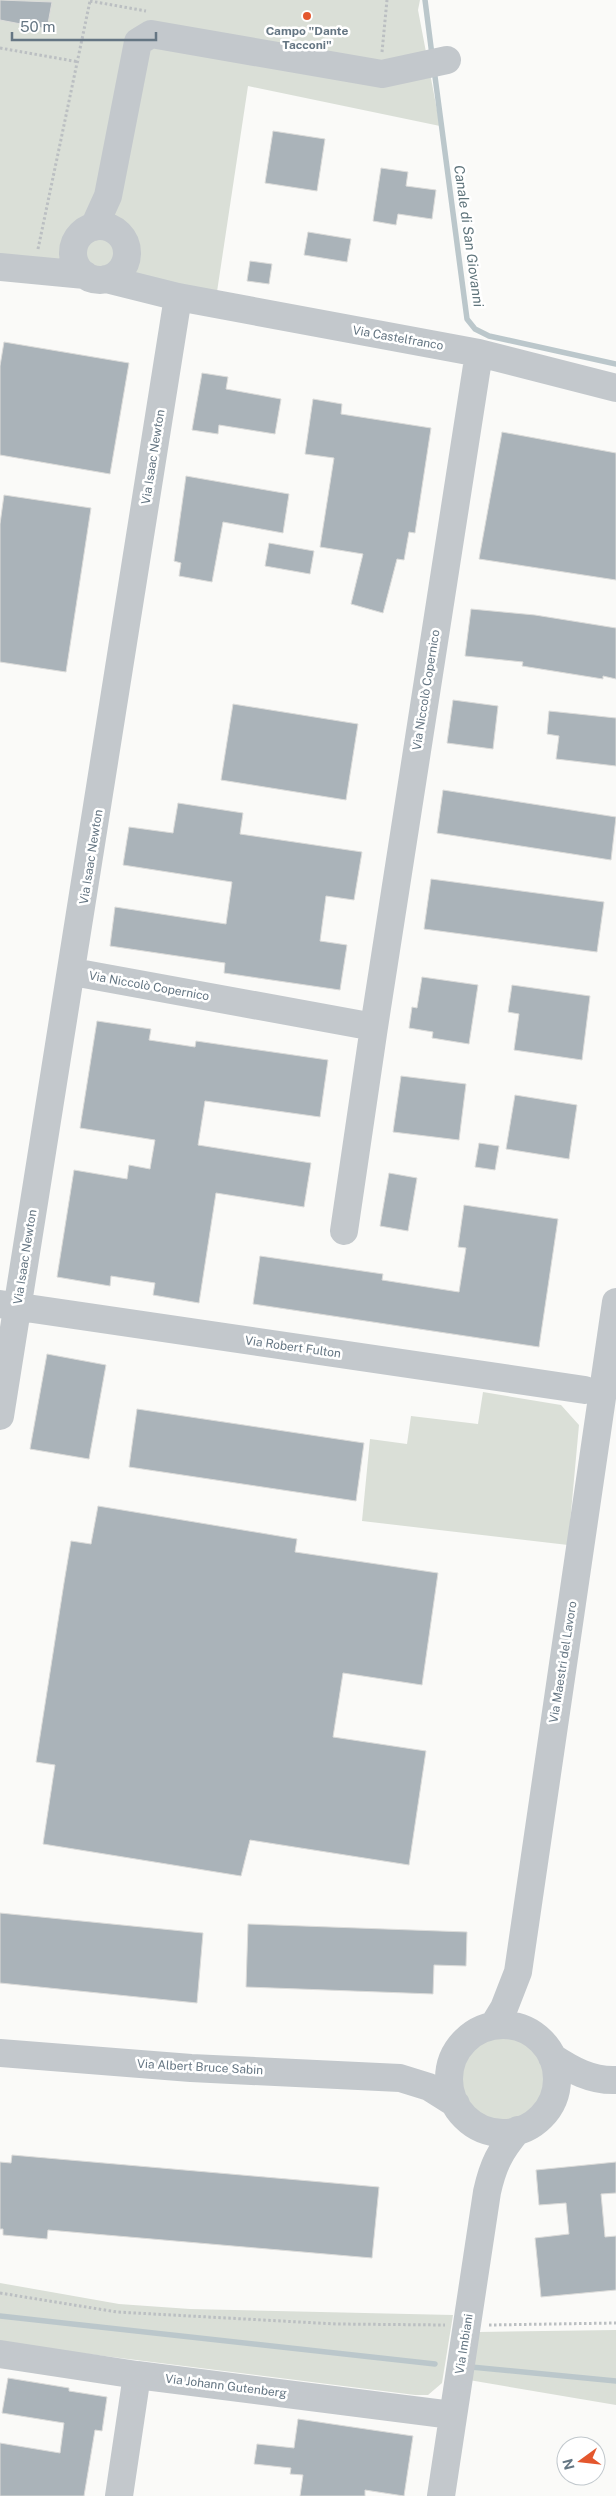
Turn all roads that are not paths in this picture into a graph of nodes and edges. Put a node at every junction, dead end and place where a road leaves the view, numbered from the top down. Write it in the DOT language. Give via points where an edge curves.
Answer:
graph roads {
  1 [pos="434,63"];
  2 [pos="105,229"];
  3 [pos="73,248"];
  4 [pos="3,268"];
  5 [pos="105,272"];
  6 [pos="178,298"];
  7 [pos="479,353"];
  8 [pos="616,388"];
  9 [pos="72,972"];
  10 [pos="374,1027"];
  11 [pos="344,1231"];
  12 [pos="8,1306"];
  13 [pos="616,1307"];
  14 [pos="613,1354"];
  15 [pos="585,1390"];
  16 [pos="616,1414"];
  17 [pos="0,1416"];
  18 [pos="593,1458"];
  19 [pos="518,1972"];
  20 [pos="493,2026"];
  21 [pos="535,2035"];
  22 [pos="0,2053"];
  23 [pos="456,2055"];
  24 [pos="552,2057"];
  25 [pos="400,2078"];
  26 [pos="610,2080"];
  27 [pos="549,2107"];
  28 [pos="464,2113"];
  29 [pos="518,2130"];
  30 [pos="487,2192"];
  31 [pos="0,2354"];
  32 [pos="137,2375"];
  33 [pos="452,2416"];
  34 [pos="119,2496"];
  35 [pos="441,2496"];
  1 -- 2 [label="street" via="382,74 151,34 138,42 108,196"];
  2 -- 3 [label="street" via="82,232"];
  2 -- 5 [label="street" via="126,247"];
  3 -- 4 [label="street, Via Castelfranco"];
  3 -- 5 [label="street" via="76,265"];
  4 -- 5 [label="street, Via Castelfranco"];
  5 -- 6 [label="street, Via Castelfranco"];
  6 -- 7 [label="street, Via Castelfranco"];
  6 -- 9 [label="street, Via Isaac Newton"];
  7 -- 8 [label="street, Via Castelfranco"];
  7 -- 10 [label="street, Via Niccolò Copernico"];
  9 -- 10 [label="street, Via Niccolò Copernico"];
  9 -- 12 [label="street, Via Isaac Newton"];
  10 -- 11 [label="street, Via Niccolò Copernico"];
  12 -- 15 [label="street, Via Robert Fulton"];
  12 -- 17 [label="street, Via Isaac Newton"];
  13 -- 14 [label="street"];
  14 -- 18 [label="street, Via Maestri del Lavoro"];
  16 -- 18 [label="street" via="603,1433"];
  18 -- 19 [label="street, Via Maestri del Lavoro"];
  19 -- 20 [label="street, Via Maestri del Lavoro"];
  19 -- 21 [label="street, Via Maestri del Lavoro" via="520,1990"];
  20 -- 21 [label="street" via="511,2025"];
  20 -- 23 [label="street" via="467,2039"];
  21 -- 24 [label="street"];
  22 -- 25 [label="street, Via Albert Bruce Sabin" via="191,2068"];
  23 -- 25 [label="street, Via Albert Bruce Sabin"];
  23 -- 28 [label="street" via="450,2080"];
  24 -- 26 [label="street" via="571,2069"];
  24 -- 27 [label="street" via="557,2082"];
  25 -- 28 [label="street, Via Albert Bruce Sabin" via="429,2087"];
  26 -- 27 [label="street" via="582,2088"];
  27 -- 29 [label="street" via="534,2123"];
  28 -- 29 [label="street" via="485,2129 498,2132"];
  28 -- 30 [label="street, Via Imbiani" via="485,2167"];
  29 -- 30 [label="street, Via Imbiani" via="492,2167"];
  30 -- 33 [label="street, Via Imbiani"];
  31 -- 32 [label="street, Via Johann Gutenberg"];
  32 -- 33 [label="street, Via Johann Gutenberg"];
  32 -- 34 [label="street"];
  33 -- 35 [label="street, Via Imbiani"];
}
